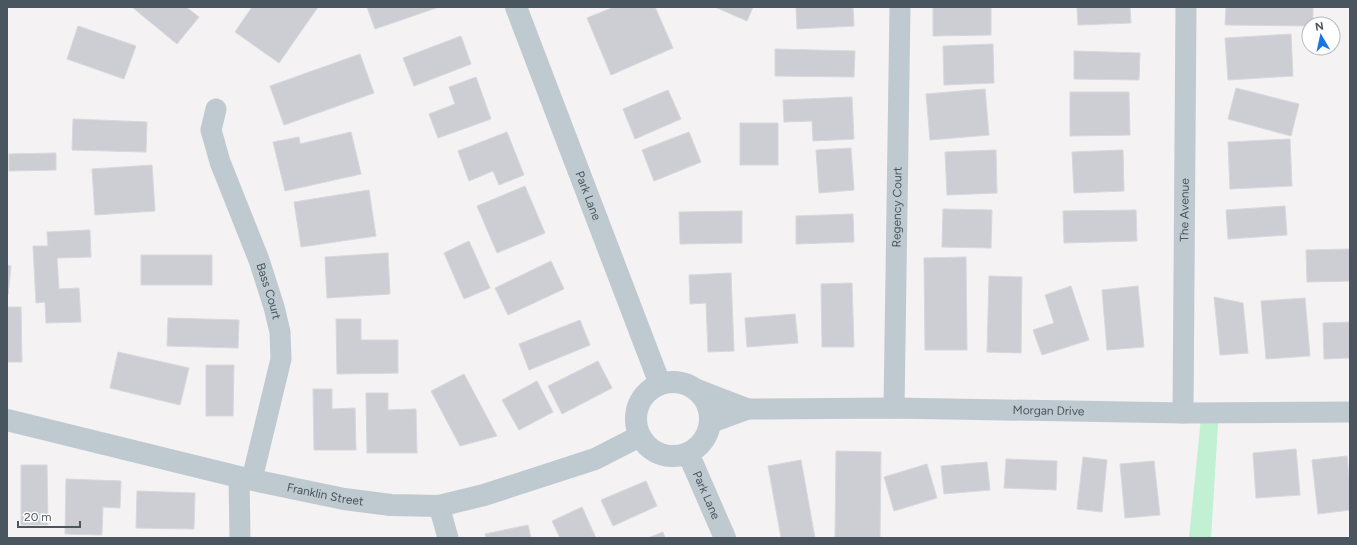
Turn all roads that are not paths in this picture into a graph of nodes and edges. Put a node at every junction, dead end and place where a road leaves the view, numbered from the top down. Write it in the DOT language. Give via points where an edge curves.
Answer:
graph roads {
  1 [pos="516,7"];
  2 [pos="900,7"];
  3 [pos="1186,7"];
  4 [pos="216,109"];
  5 [pos="660,384"];
  6 [pos="696,389"];
  7 [pos="894,408"];
  8 [pos="748,409"];
  9 [pos="1350,412"];
  10 [pos="1183,413"];
  11 [pos="7,420"];
  12 [pos="710,423"];
  13 [pos="640,436"];
  14 [pos="688,452"];
  15 [pos="245,478"];
  16 [pos="439,506"];
  17 [pos="240,538"];
  18 [pos="448,538"];
  19 [pos="725,538"];
  1 -- 5 [label="street, Park Lane"];
  2 -- 7 [label="street, Regency Court"];
  3 -- 10 [label="street, The Avenue"];
  4 -- 15 [label="street, Bass Court" via="211,130 220,162 259,260 280,332 281,359"];
  5 -- 6 [label="street" via="672,381 685,383"];
  5 -- 13 [label="street" via="649,390 641,399 636,411 636,424"];
  6 -- 8 [label="street, Morgan Drive"];
  6 -- 12 [label="street" via="710,410"];
  7 -- 8 [label="street, Morgan Drive"];
  7 -- 10 [label="street, Morgan Drive"];
  8 -- 12 [label="street, Morgan Drive"];
  9 -- 10 [label="street, Morgan Drive"];
  11 -- 15 [label="street, Franklin Street"];
  12 -- 14 [label="street" via="707,435 699,446"];
  13 -- 14 [label="street" via="646,445 656,452 678,456"];
  13 -- 16 [label="street, Franklin Street" via="595,459 484,495"];
  14 -- 19 [label="street, Park Lane"];
  15 -- 16 [label="street, Franklin Street" via="344,499 391,505"];
  15 -- 17 [label="street, Bass Court"];
  16 -- 18 [label="street"];
}
